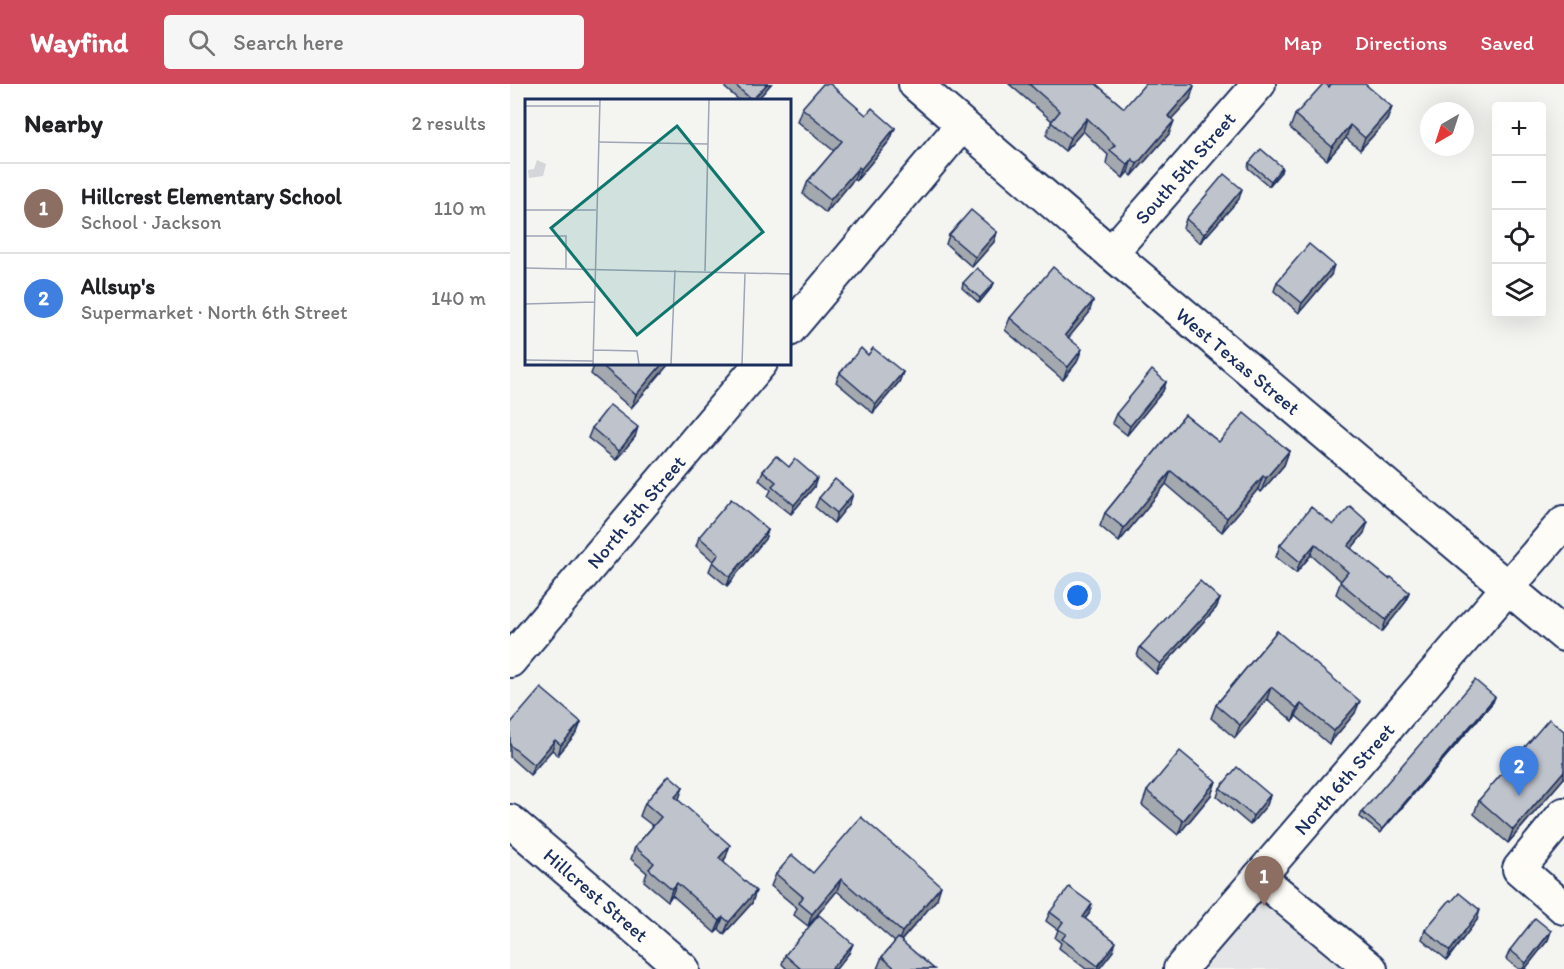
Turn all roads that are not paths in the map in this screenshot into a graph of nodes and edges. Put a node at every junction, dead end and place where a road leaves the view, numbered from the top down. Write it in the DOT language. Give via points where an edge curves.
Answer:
graph roads {
  1 [pos="915,84"];
  2 [pos="1259,84"];
  3 [pos="962,125"];
  4 [pos="1111,253"];
  5 [pos="790,329"];
  6 [pos="760,364"];
  7 [pos="1564,522"];
  8 [pos="1508,589"];
  9 [pos="1564,635"];
  10 [pos="510,661"];
  11 [pos="1564,814"];
  12 [pos="510,821"];
  13 [pos="1259,877"];
  14 [pos="1564,908"];
  15 [pos="683,969"];
  16 [pos="1180,969"];
  17 [pos="1371,969"];
  1 -- 3 [label="street, West Texas Street"];
  2 -- 4 [label="street, South 5th Street"];
  3 -- 4 [label="street, West Texas Street"];
  3 -- 5 [label="street"];
  4 -- 8 [label="street, West Texas Street"];
  6 -- 10 [label="street, North 5th Street"];
  7 -- 8 [label="street, North 6th Street"];
  8 -- 9 [label="street, West Texas Street"];
  8 -- 13 [label="street, North 6th Street"];
  11 -- 14 [label="street" via="1520,869"];
  12 -- 15 [label="street, Hillcrest Street"];
  13 -- 16 [label="street, North 6th Street"];
  13 -- 17 [label="street"];
}
